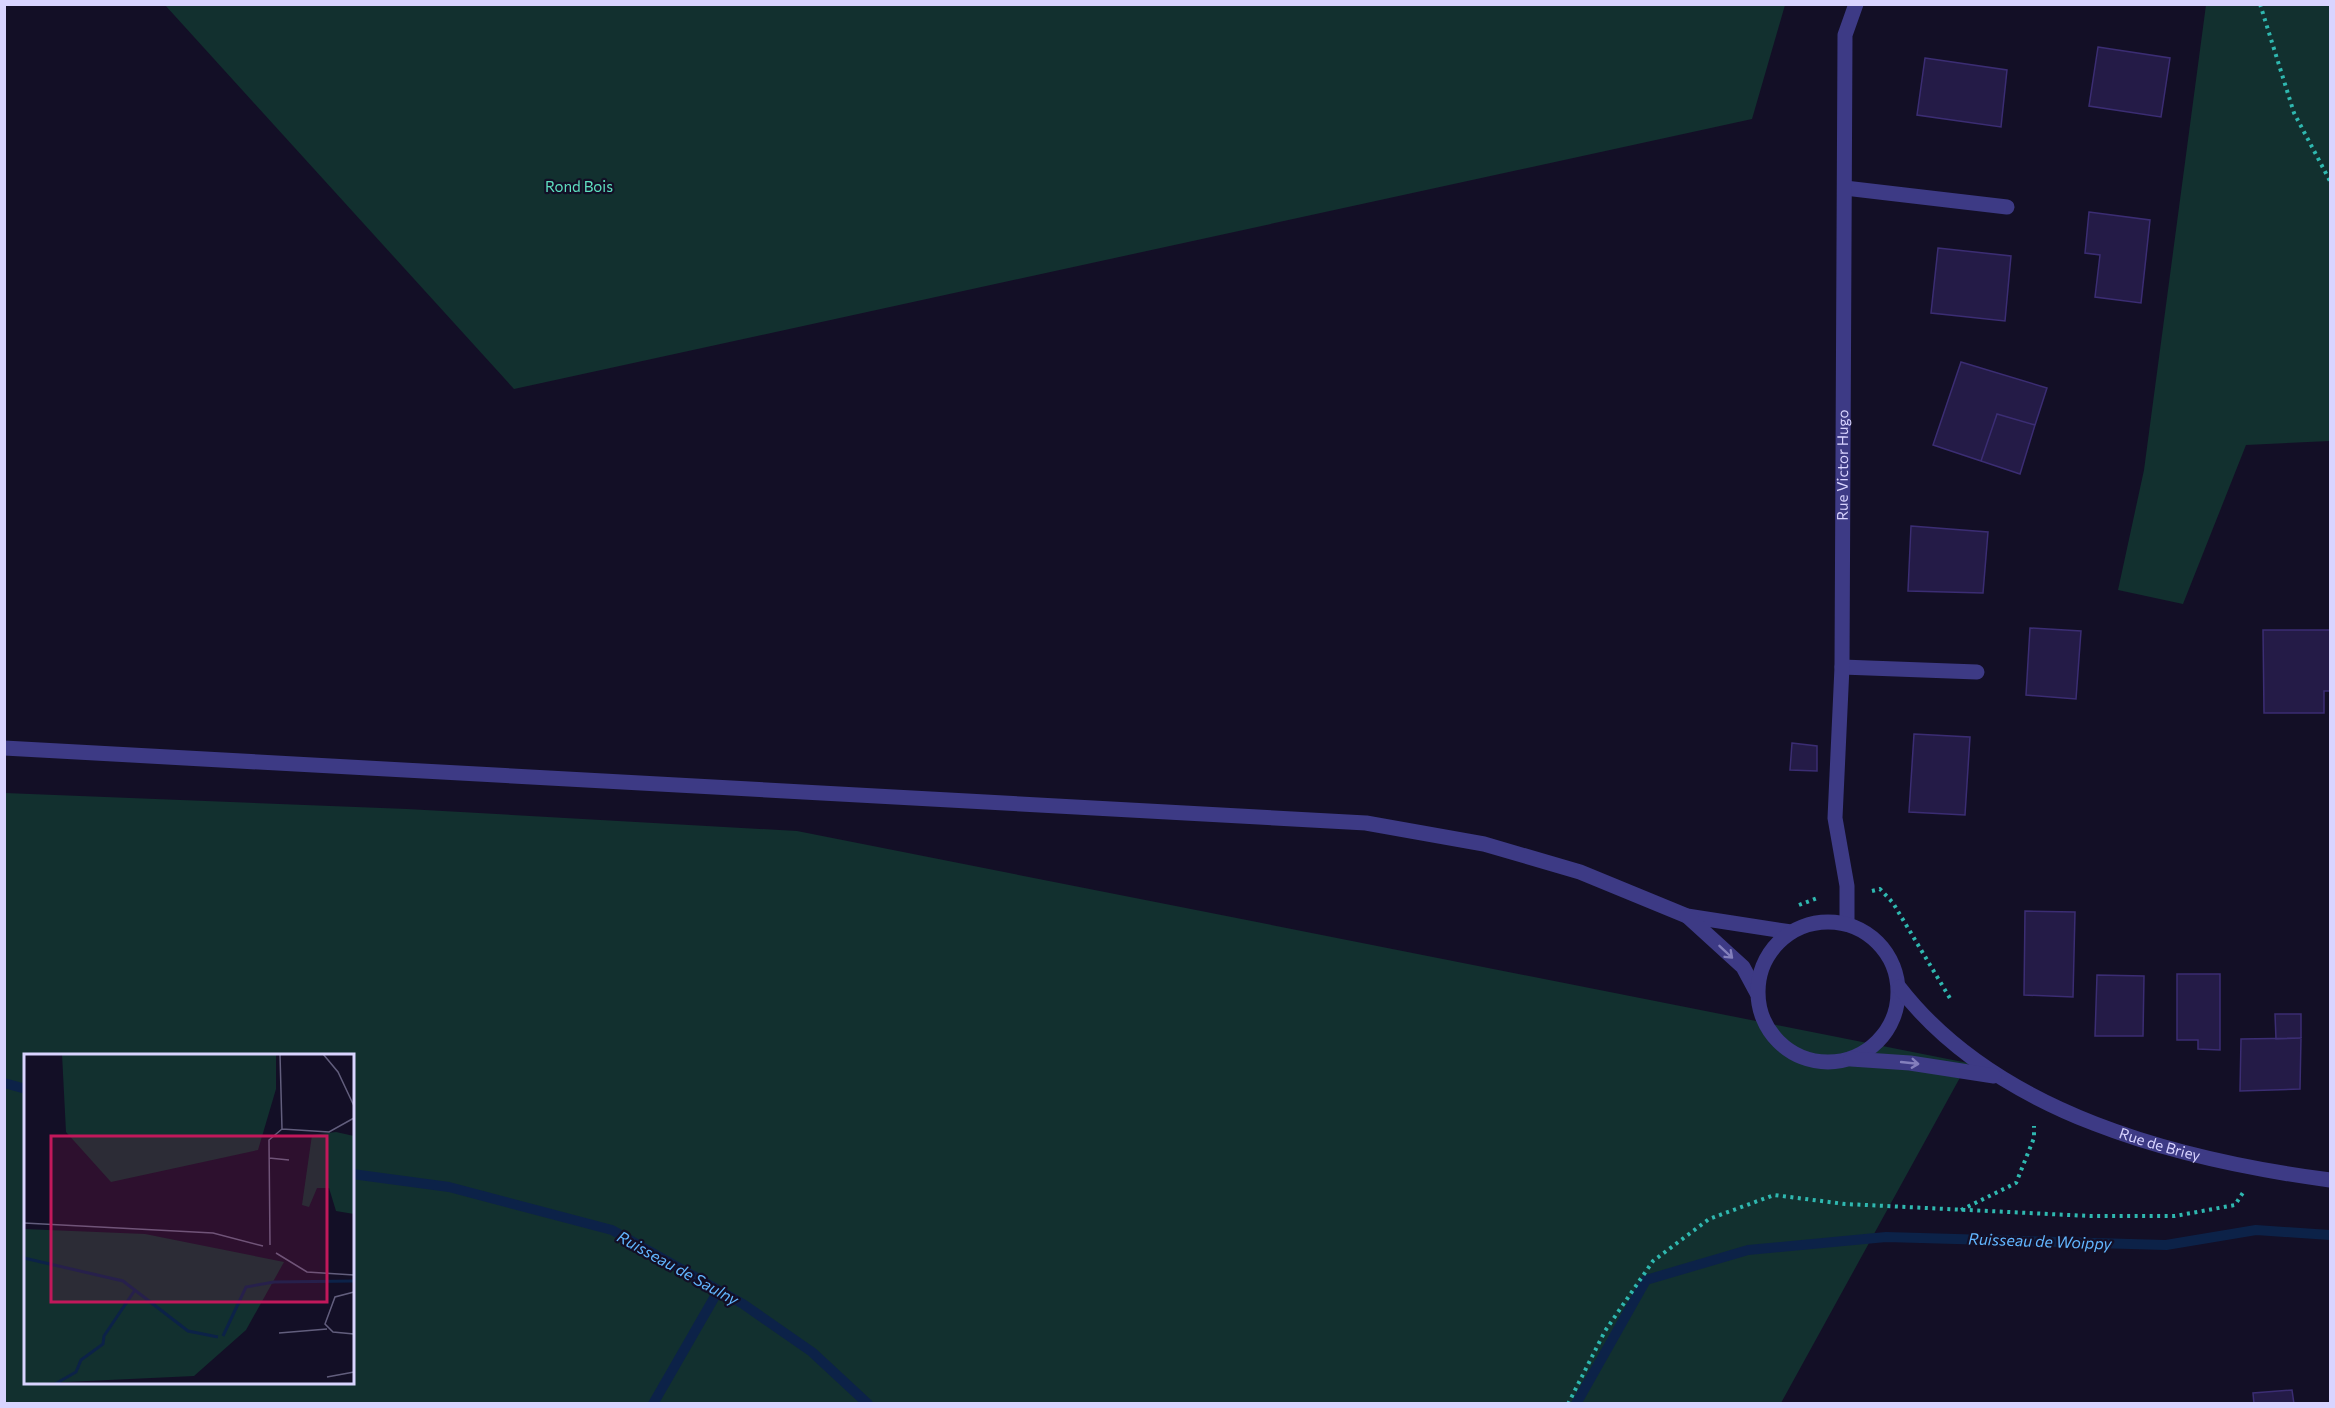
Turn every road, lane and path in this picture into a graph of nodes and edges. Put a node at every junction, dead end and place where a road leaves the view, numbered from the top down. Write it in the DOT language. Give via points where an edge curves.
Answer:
graph roads {
  1 [pos="1856,4"];
  2 [pos="2260,4"];
  3 [pos="2331,181"];
  4 [pos="1845,188"];
  5 [pos="2007,207"];
  6 [pos="1842,667"];
  7 [pos="1977,672"];
  8 [pos="4,748"];
  9 [pos="1847,886"];
  10 [pos="1688,916"];
  11 [pos="1847,924"];
  12 [pos="1791,932"];
  13 [pos="1899,987"];
  14 [pos="1756,993"];
  15 [pos="1954,1005"];
  16 [pos="1851,1059"];
  17 [pos="2001,1078"];
  18 [pos="2034,1095"];
  19 [pos="2258,1170"];
  20 [pos="2331,1180"];
  21 [pos="1961,1210"];
  22 [pos="1568,1404"];
  1 -- 4 [label="street, Rue Victor Hugo" via="1845,35"];
  2 -- 3 [label="path" via="2294,113"];
  4 -- 5 [label="street"];
  4 -- 6 [label="street, Rue Victor Hugo"];
  6 -- 7 [label="street"];
  6 -- 9 [label="street, Rue Victor Hugo" via="1835,818"];
  8 -- 10 [label="street" via="1366,823 1484,844 1580,872"];
  9 -- 11 [label="street, Rue Victor Hugo"];
  9 -- 15 [label="path" via="1866,892 1880,890 1893,903"];
  10 -- 12 [label="street"];
  10 -- 14 [label="street, one-way" via="1743,968"];
  11 -- 12 [label="street" via="1809,924"];
  11 -- 13 [label="street" via="1867,933 1883,948 1894,966"];
  12 -- 14 [label="street" via="1768,955"];
  13 -- 16 [label="street" via="1897,1010 1887,1031 1871,1048"];
  13 -- 17 [label="street, Rue de Briey" via="1956,1047"];
  14 -- 16 [label="street" via="1771,1035 1787,1050 1807,1060 1830,1063"];
  16 -- 17 [label="street, Rue de Briey, one-way" via="1910,1063"];
  17 -- 18 [label="street, Rue de Briey"];
  18 -- 19 [label="street, Rue de Briey" via="2161,1148"];
  18 -- 21 [label="path" via="2034,1138 2016,1184"];
  19 -- 20 [label="street, Rue de Briey"];
  19 -- 21 [label="path" via="2235,1205 2175,1216"];
  21 -- 22 [label="path" via="1845,1204 1774,1195 1709,1219 1653,1261 1605,1331"];
}
